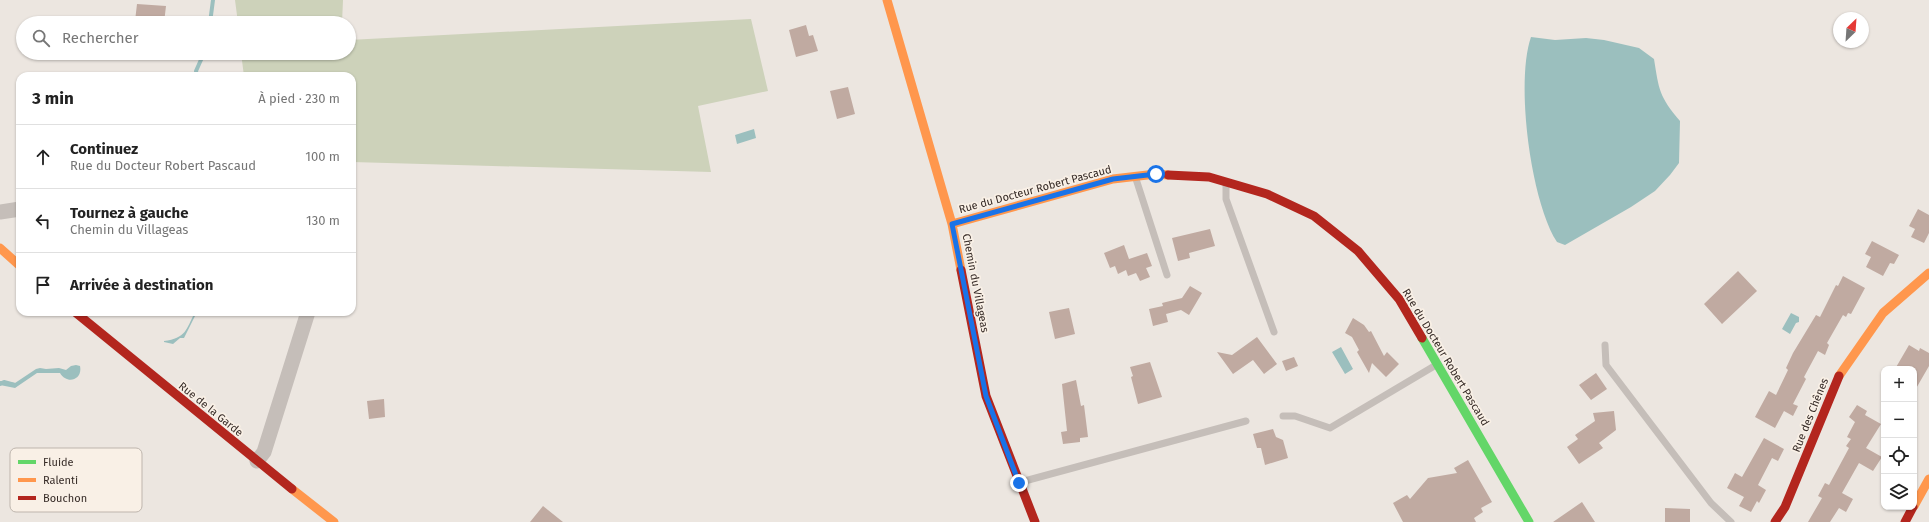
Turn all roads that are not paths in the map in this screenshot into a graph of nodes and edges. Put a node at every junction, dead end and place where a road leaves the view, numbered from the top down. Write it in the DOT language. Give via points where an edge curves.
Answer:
graph roads {
  1 [pos="887,0"];
  2 [pos="1136,176"];
  3 [pos="1226,182"];
  4 [pos="16,210"];
  5 [pos="0,212"];
  6 [pos="952,224"];
  7 [pos="0,248"];
  8 [pos="16,262"];
  9 [pos="1929,273"];
  10 [pos="1167,275"];
  11 [pos="80,316"];
  12 [pos="307,316"];
  13 [pos="1274,332"];
  14 [pos="1605,345"];
  15 [pos="1438,364"];
  16 [pos="1283,416"];
  17 [pos="1246,422"];
  18 [pos="257,462"];
  19 [pos="1929,479"];
  20 [pos="1019,483"];
  21 [pos="1917,501"];
  22 [pos="1912,510"];
  23 [pos="334,522"];
  24 [pos="1035,522"];
  25 [pos="1529,522"];
  26 [pos="1731,522"];
  27 [pos="1775,522"];
  28 [pos="1905,522"];
  1 -- 6 [label="street, Chemin du Villageas"];
  2 -- 3 [label="street, Rue du Docteur Robert Pascaud" via="1156,174 1202,177"];
  2 -- 6 [label="street, Rue du Docteur Robert Pascaud" via="1113,179"];
  2 -- 10 [label="lane"];
  3 -- 13 [label="lane" via="1226,199"];
  3 -- 15 [label="street, Rue du Docteur Robert Pascaud" via="1267,194 1314,216 1358,251 1399,299"];
  4 -- 5 [label="street"];
  6 -- 20 [label="street, Chemin du Villageas" via="986,396"];
  7 -- 8 [label="street"];
  9 -- 27 [label="street, Rue des Chênes" via="1883,313 1837,379 1785,507"];
  11 -- 18 [label="street, Rue de la Garde"];
  12 -- 18 [label="street" via="264,452"];
  14 -- 26 [label="lane" via="1606,365 1711,503"];
  15 -- 16 [label="lane" via="1330,428 1295,416"];
  15 -- 25 [label="street, Rue du Docteur Robert Pascaud"];
  17 -- 20 [label="lane"];
  18 -- 23 [label="street, Rue de la Garde"];
  19 -- 21 [label="street"];
  20 -- 24 [label="street, Chemin du Villageas"];
  22 -- 28 [label="street"];
}
